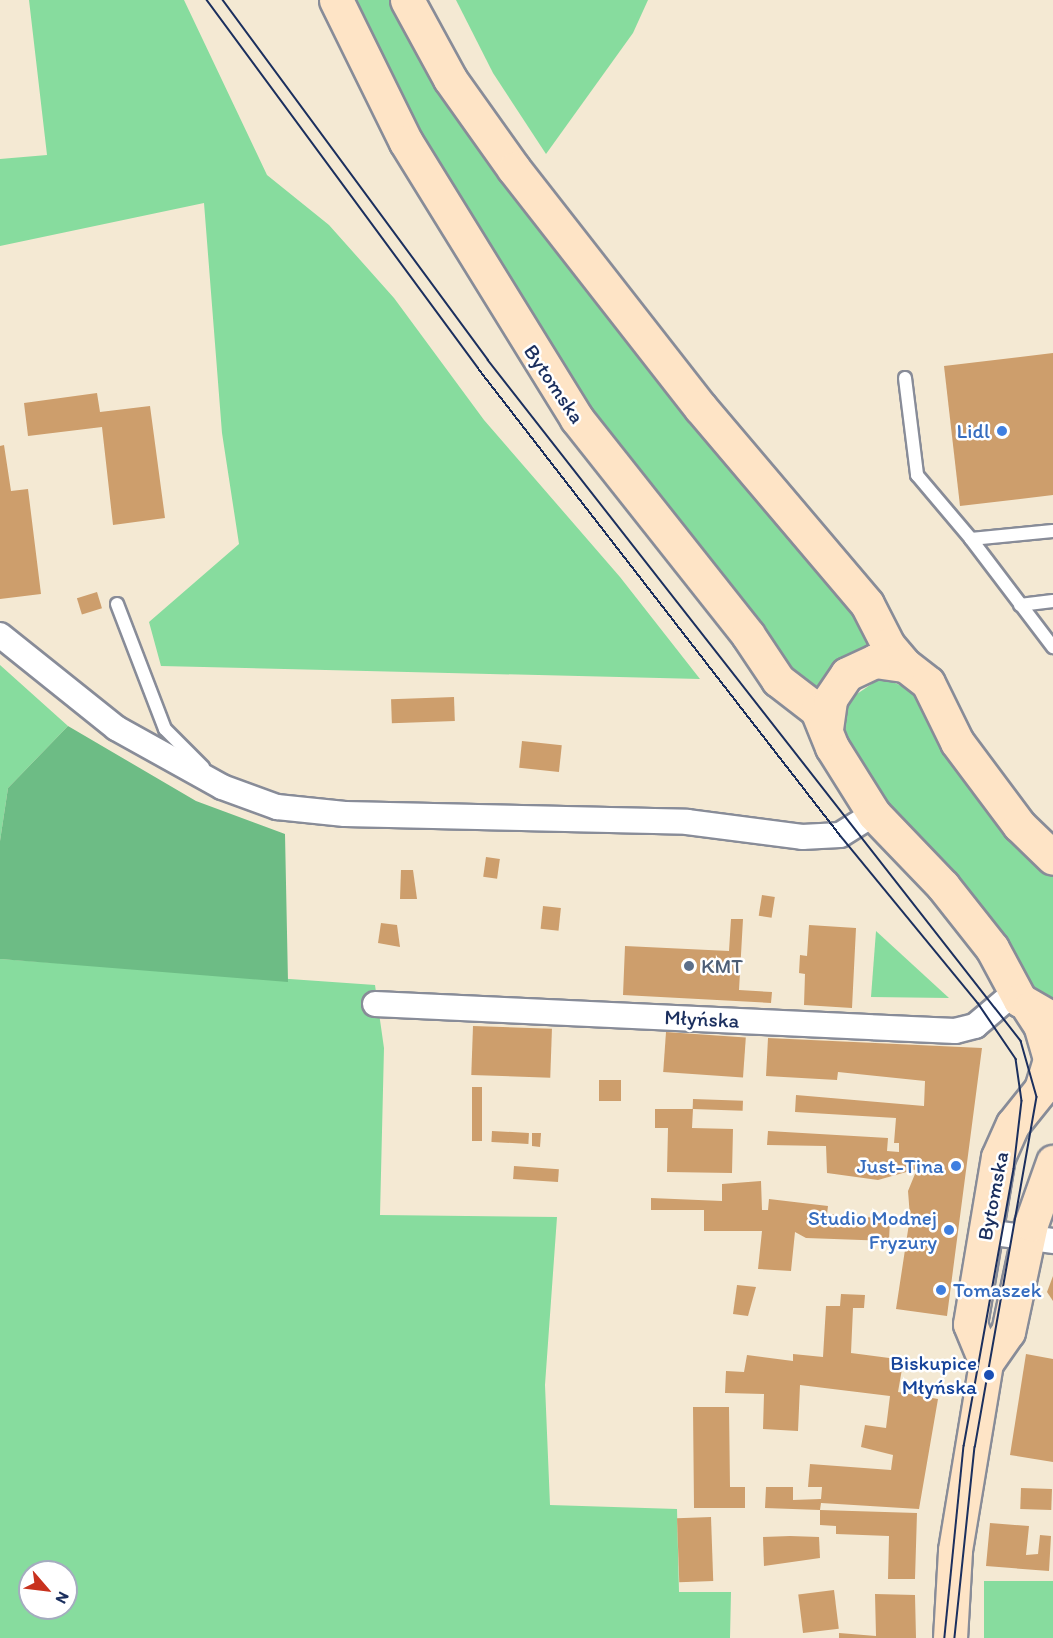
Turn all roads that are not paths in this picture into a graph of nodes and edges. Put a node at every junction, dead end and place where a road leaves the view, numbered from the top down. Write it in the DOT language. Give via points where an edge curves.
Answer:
graph roads {
  1 [pos="336,0"];
  2 [pos="407,0"];
  3 [pos="905,378"];
  4 [pos="1053,531"];
  5 [pos="971,539"];
  6 [pos="1053,601"];
  7 [pos="117,604"];
  8 [pos="1020,604"];
  9 [pos="0,634"];
  10 [pos="1053,647"];
  11 [pos="905,665"];
  12 [pos="826,729"];
  13 [pos="222,787"];
  14 [pos="874,814"];
  15 [pos="1053,858"];
  16 [pos="375,1004"];
  17 [pos="1032,1006"];
  18 [pos="1053,1162"];
  19 [pos="986,1232"];
  20 [pos="1040,1239"];
  21 [pos="986,1363"];
  22 [pos="950,1638"];
  1 -- 12 [label="street, Bytomska" via="406,141 577,419 748,635 778,680 817,710"];
  2 -- 11 [label="street" via="450,78 514,169 700,407 867,604 888,645"];
  3 -- 5 [label="lane" via="917,475"];
  4 -- 5 [label="lane"];
  5 -- 8 [label="lane"];
  6 -- 8 [label="lane"];
  7 -- 13 [label="lane" via="165,729"];
  8 -- 10 [label="lane"];
  9 -- 13 [label="street" via="116,728"];
  11 -- 12 [label="street" via="875,661 847,675 830,699"];
  11 -- 15 [label="street" via="928,683 957,742 1019,825"];
  12 -- 14 [label="street, Bytomska"];
  13 -- 14 [label="street" via="308,812 687,822 802,837 840,835"];
  14 -- 17 [label="street, Bytomska" via="943,886"];
  16 -- 17 [label="street, Młyńska" via="955,1031"];
  17 -- 19 [label="street, Bytomska" via="1047,1040 1047,1076 1005,1140"];
  18 -- 20 [label="street, Bytomska"];
  19 -- 20 [label="street"];
  19 -- 21 [label="street, Bytomska" via="970,1324"];
  20 -- 21 [label="street, Bytomska" via="1008,1332"];
  21 -- 22 [label="street, Bytomska" via="955,1550"];
}
